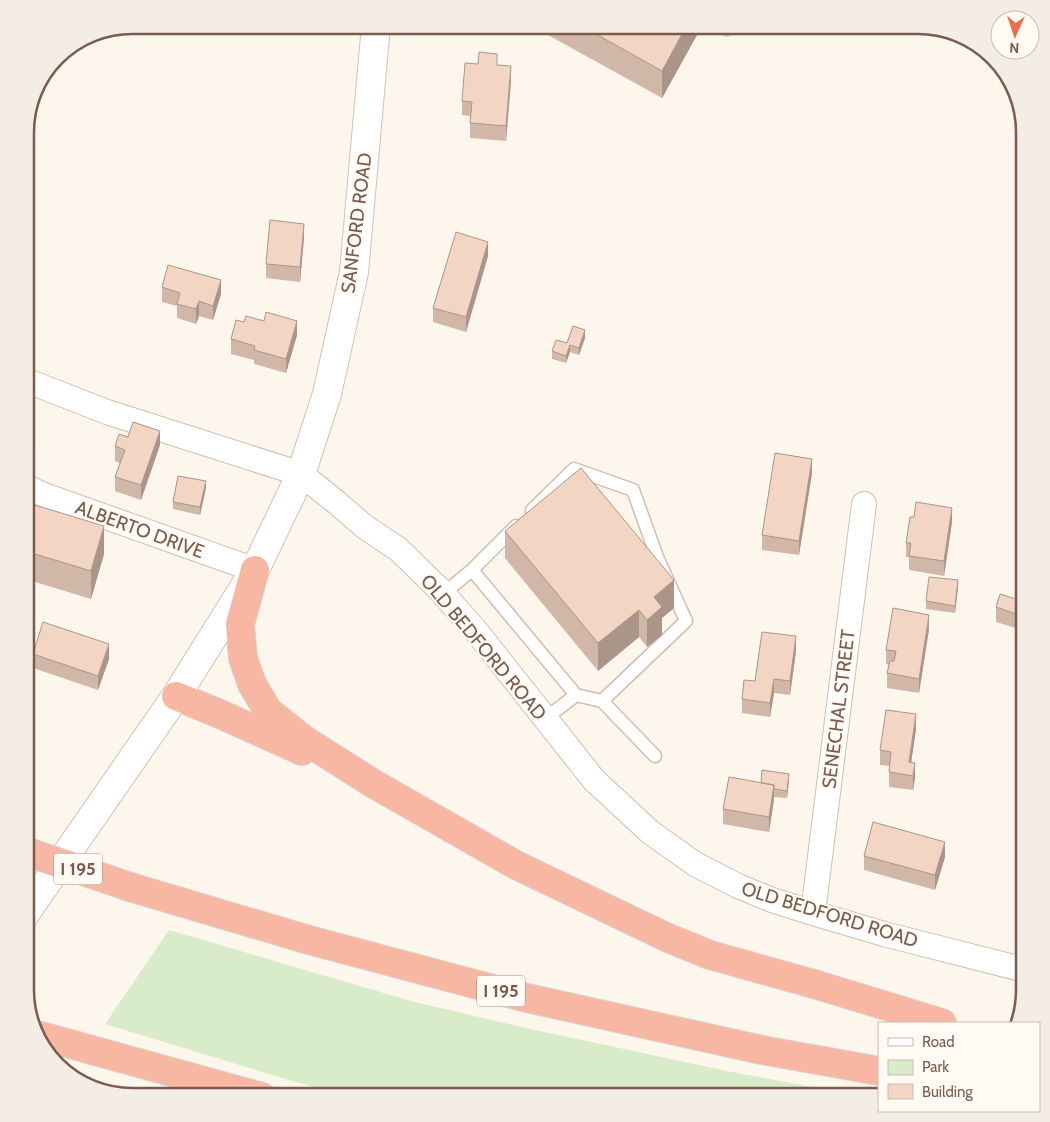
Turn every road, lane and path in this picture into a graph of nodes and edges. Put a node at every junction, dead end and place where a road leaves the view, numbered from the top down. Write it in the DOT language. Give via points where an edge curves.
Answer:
graph roads {
  1 [pos="375,34"];
  2 [pos="34,384"];
  3 [pos="302,474"];
  4 [pos="34,490"];
  5 [pos="864,504"];
  6 [pos="255,570"];
  7 [pos="472,570"];
  8 [pos="443,594"];
  9 [pos="576,695"];
  10 [pos="176,696"];
  11 [pos="602,701"];
  12 [pos="545,719"];
  13 [pos="655,756"];
  14 [pos="374,784"];
  15 [pos="34,854"];
  16 [pos="34,901"];
  17 [pos="813,913"];
  18 [pos="1016,968"];
  19 [pos="939,1022"];
  20 [pos="46,1037"];
  21 [pos="878,1071"];
  22 [pos="229,1088"];
  1 -- 3 [label="street, SANFORD ROAD" via="354,272 327,394"];
  2 -- 3 [label="street" via="107,412"];
  3 -- 6 [label="street"];
  3 -- 8 [label="street, OLD BEDFORD ROAD" via="365,527 398,549"];
  4 -- 6 [label="street, ALBERTO DRIVE"];
  5 -- 17 [label="street, SENECHAL STREET"];
  6 -- 10 [label="street"];
  6 -- 14 [label="highway" via="240,624 243,658 252,684 268,712 302,740"];
  7 -- 8 [label="lane"];
  7 -- 9 [label="lane"];
  7 -- 11 [label="lane" via="574,469 632,490 686,622"];
  8 -- 12 [label="street, OLD BEDFORD ROAD"];
  9 -- 11 [label="lane"];
  9 -- 12 [label="lane"];
  10 -- 14 [label="highway"];
  10 -- 16 [label="street"];
  11 -- 13 [label="lane"];
  12 -- 17 [label="street, OLD BEDFORD ROAD" via="594,780 650,832 696,864 738,886"];
  14 -- 19 [label="highway" via="516,865 666,937 710,955"];
  15 -- 21 [label="highway, I 195, bridge" via="130,887 309,940 527,998 762,1050"];
  17 -- 18 [label="street, OLD BEDFORD ROAD"];
  20 -- 22 [label="highway"];
}
